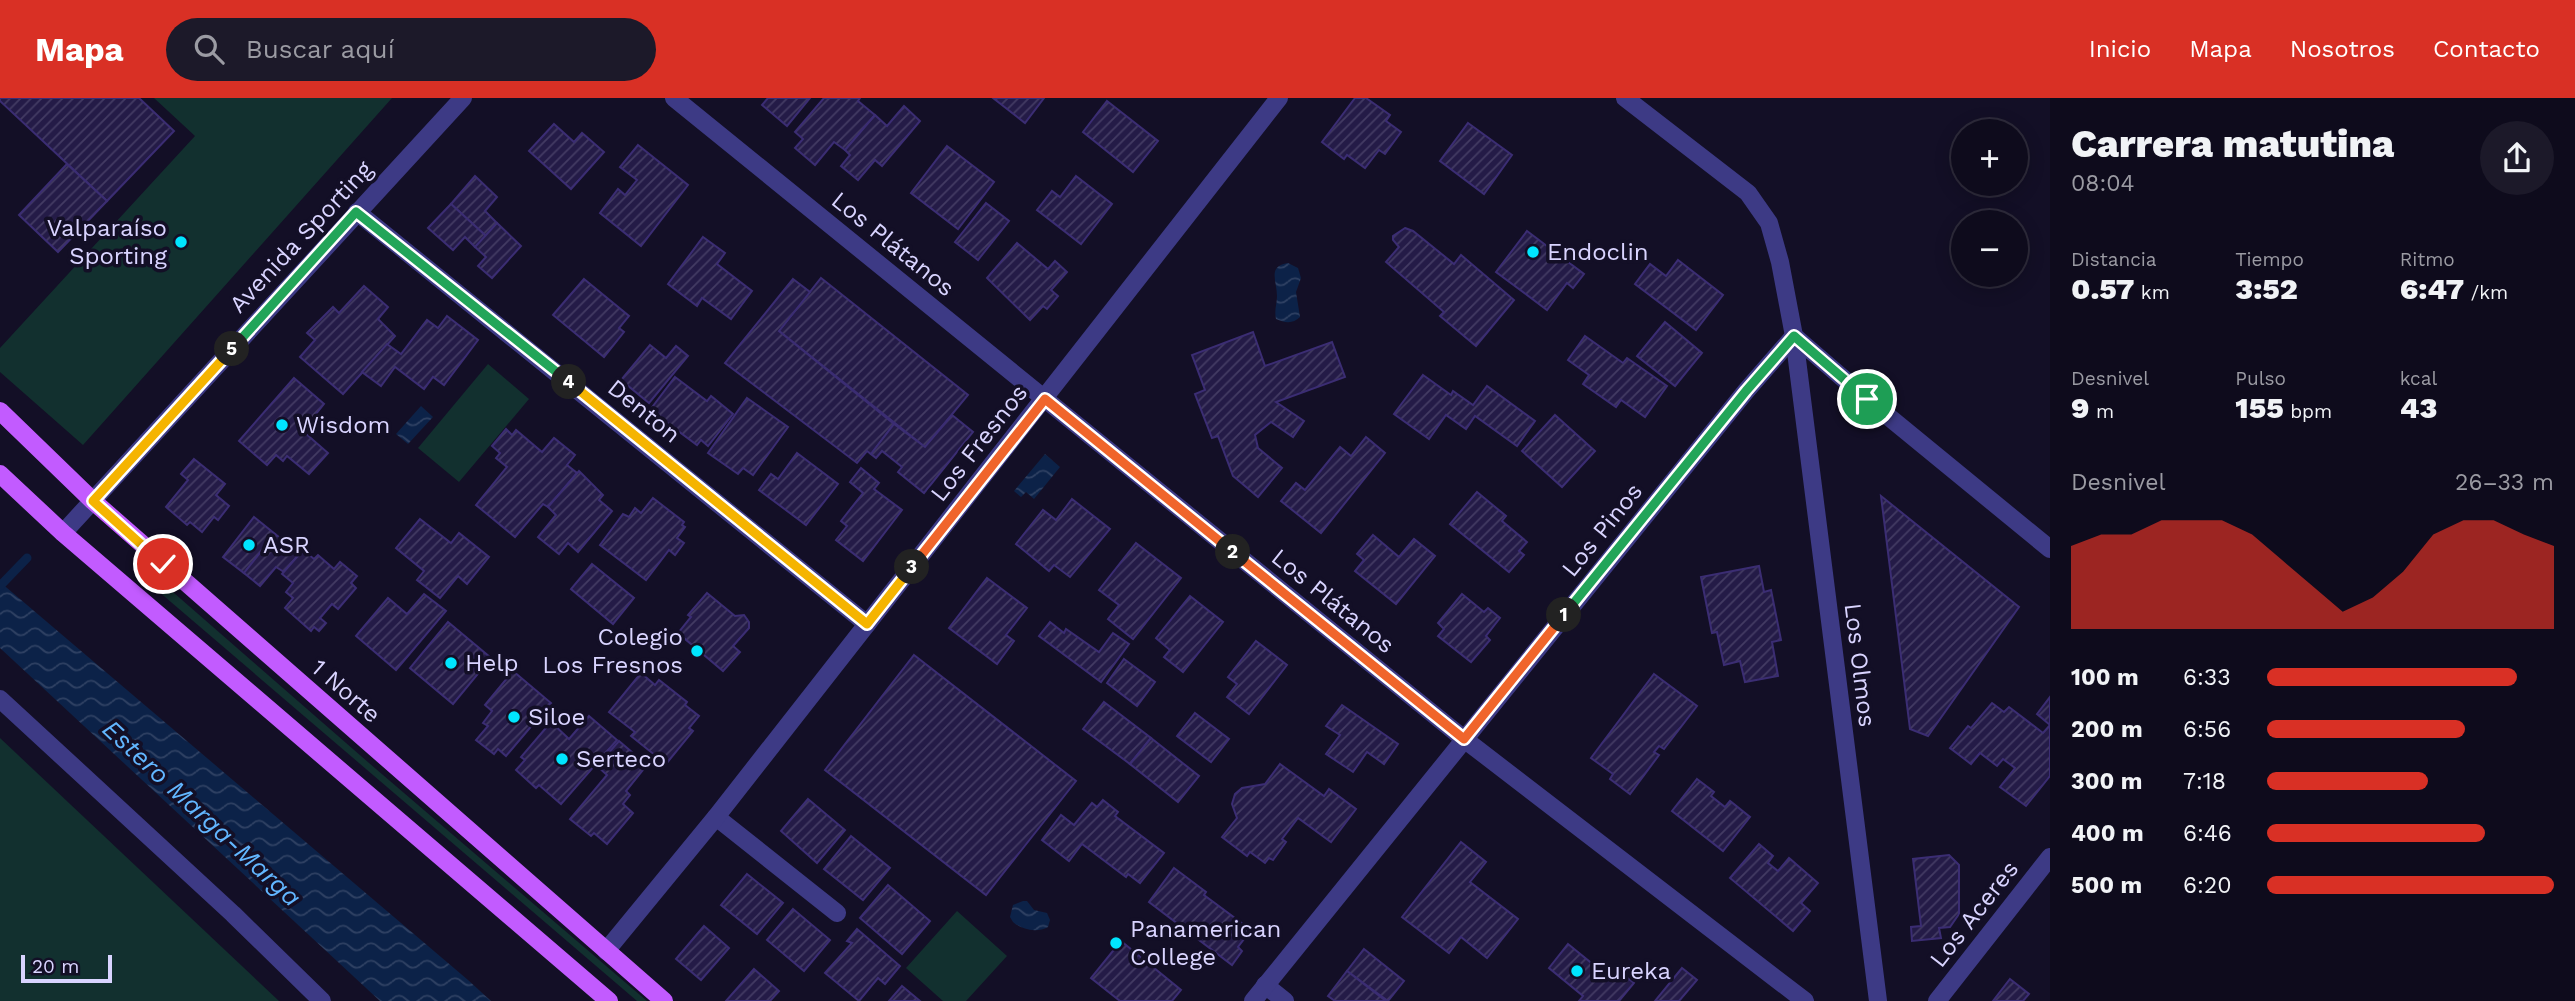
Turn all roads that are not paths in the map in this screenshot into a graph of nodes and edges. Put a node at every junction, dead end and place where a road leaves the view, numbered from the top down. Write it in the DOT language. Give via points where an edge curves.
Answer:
graph roads {
  1 [pos="463,98"];
  2 [pos="674,98"];
  3 [pos="1279,98"];
  4 [pos="1625,98"];
  5 [pos="356,212"];
  6 [pos="1794,336"];
  7 [pos="1045,399"];
  8 [pos="0,411"];
  9 [pos="0,474"];
  10 [pos="93,501"];
  11 [pos="63,533"];
  12 [pos="2050,549"];
  13 [pos="867,624"];
  14 [pos="0,699"];
  15 [pos="1464,739"];
  16 [pos="716,817"];
  17 [pos="2050,857"];
  18 [pos="837,913"];
  19 [pos="606,951"];
  20 [pos="1265,985"];
  21 [pos="322,1001"];
  22 [pos="609,1001"];
  23 [pos="664,1001"];
  24 [pos="1253,1001"];
  25 [pos="1285,1001"];
  26 [pos="1805,1001"];
  27 [pos="1878,1001"];
  28 [pos="1937,1001"];
  1 -- 5 [label="street, Avenida Sporting"];
  2 -- 7 [label="street, Los Plátanos"];
  3 -- 7 [label="street, Los Fresnos"];
  4 -- 6 [label="street, Los Olmos" via="1748,192 1769,223"];
  5 -- 10 [label="street, Avenida Sporting"];
  5 -- 13 [label="street, Denton"];
  6 -- 12 [label="street"];
  6 -- 15 [label="street, Los Pinos"];
  6 -- 27 [label="street, Los Olmos"];
  7 -- 13 [label="street, Los Fresnos"];
  7 -- 15 [label="street, Los Plátanos"];
  8 -- 10 [label="main road, 1 Norte"];
  9 -- 11 [label="main road"];
  10 -- 11 [label="street, Avenida Sporting"];
  10 -- 19 [label="main road, 1 Norte"];
  11 -- 22 [label="main road"];
  13 -- 16 [label="street, Los Fresnos"];
  14 -- 21 [label="street"];
  15 -- 20 [label="street, Los Pinos"];
  15 -- 26 [label="street, Los Plátanos"];
  16 -- 18 [label="street"];
  16 -- 19 [label="street, Los Fresnos"];
  17 -- 28 [label="street, Los Aceres"];
  19 -- 23 [label="main road, 1 Norte"];
  20 -- 24 [label="street, Los Pinos"];
  20 -- 25 [label="street"];
}
